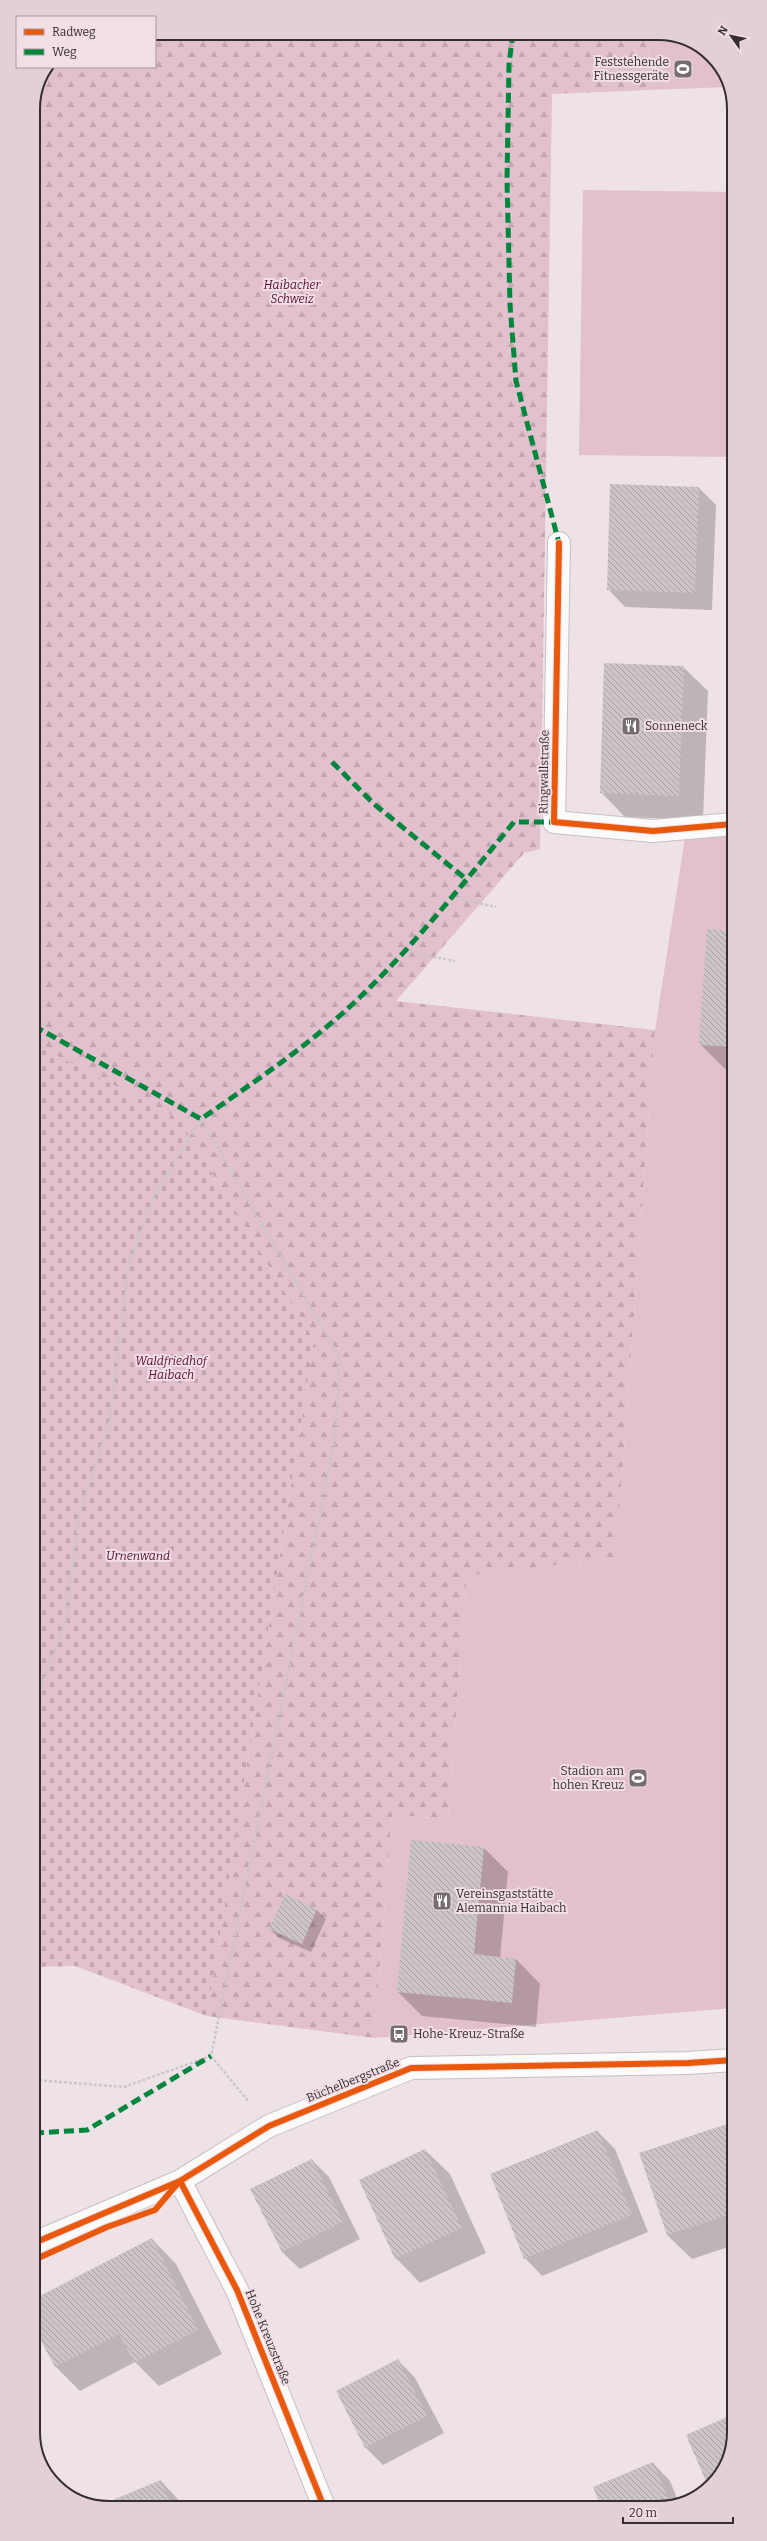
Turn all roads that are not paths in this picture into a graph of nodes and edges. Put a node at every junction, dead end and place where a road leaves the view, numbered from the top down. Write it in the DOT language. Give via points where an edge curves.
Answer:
graph roads {
  1 [pos="560,543"];
  2 [pos="727,825"];
  3 [pos="727,2060"];
  4 [pos="180,2181"];
  5 [pos="40,2240"];
  6 [pos="322,2501"];
  1 -- 2 [label="street, Ringwallstraße" via="554,822 652,831"];
  3 -- 4 [label="street, Büchelbergstraße" via="411,2068 269,2126"];
  4 -- 5 [label="street, Büchelbergstraße"];
  4 -- 6 [label="street, Hohe Kreuzstraße" via="237,2290"];
}
